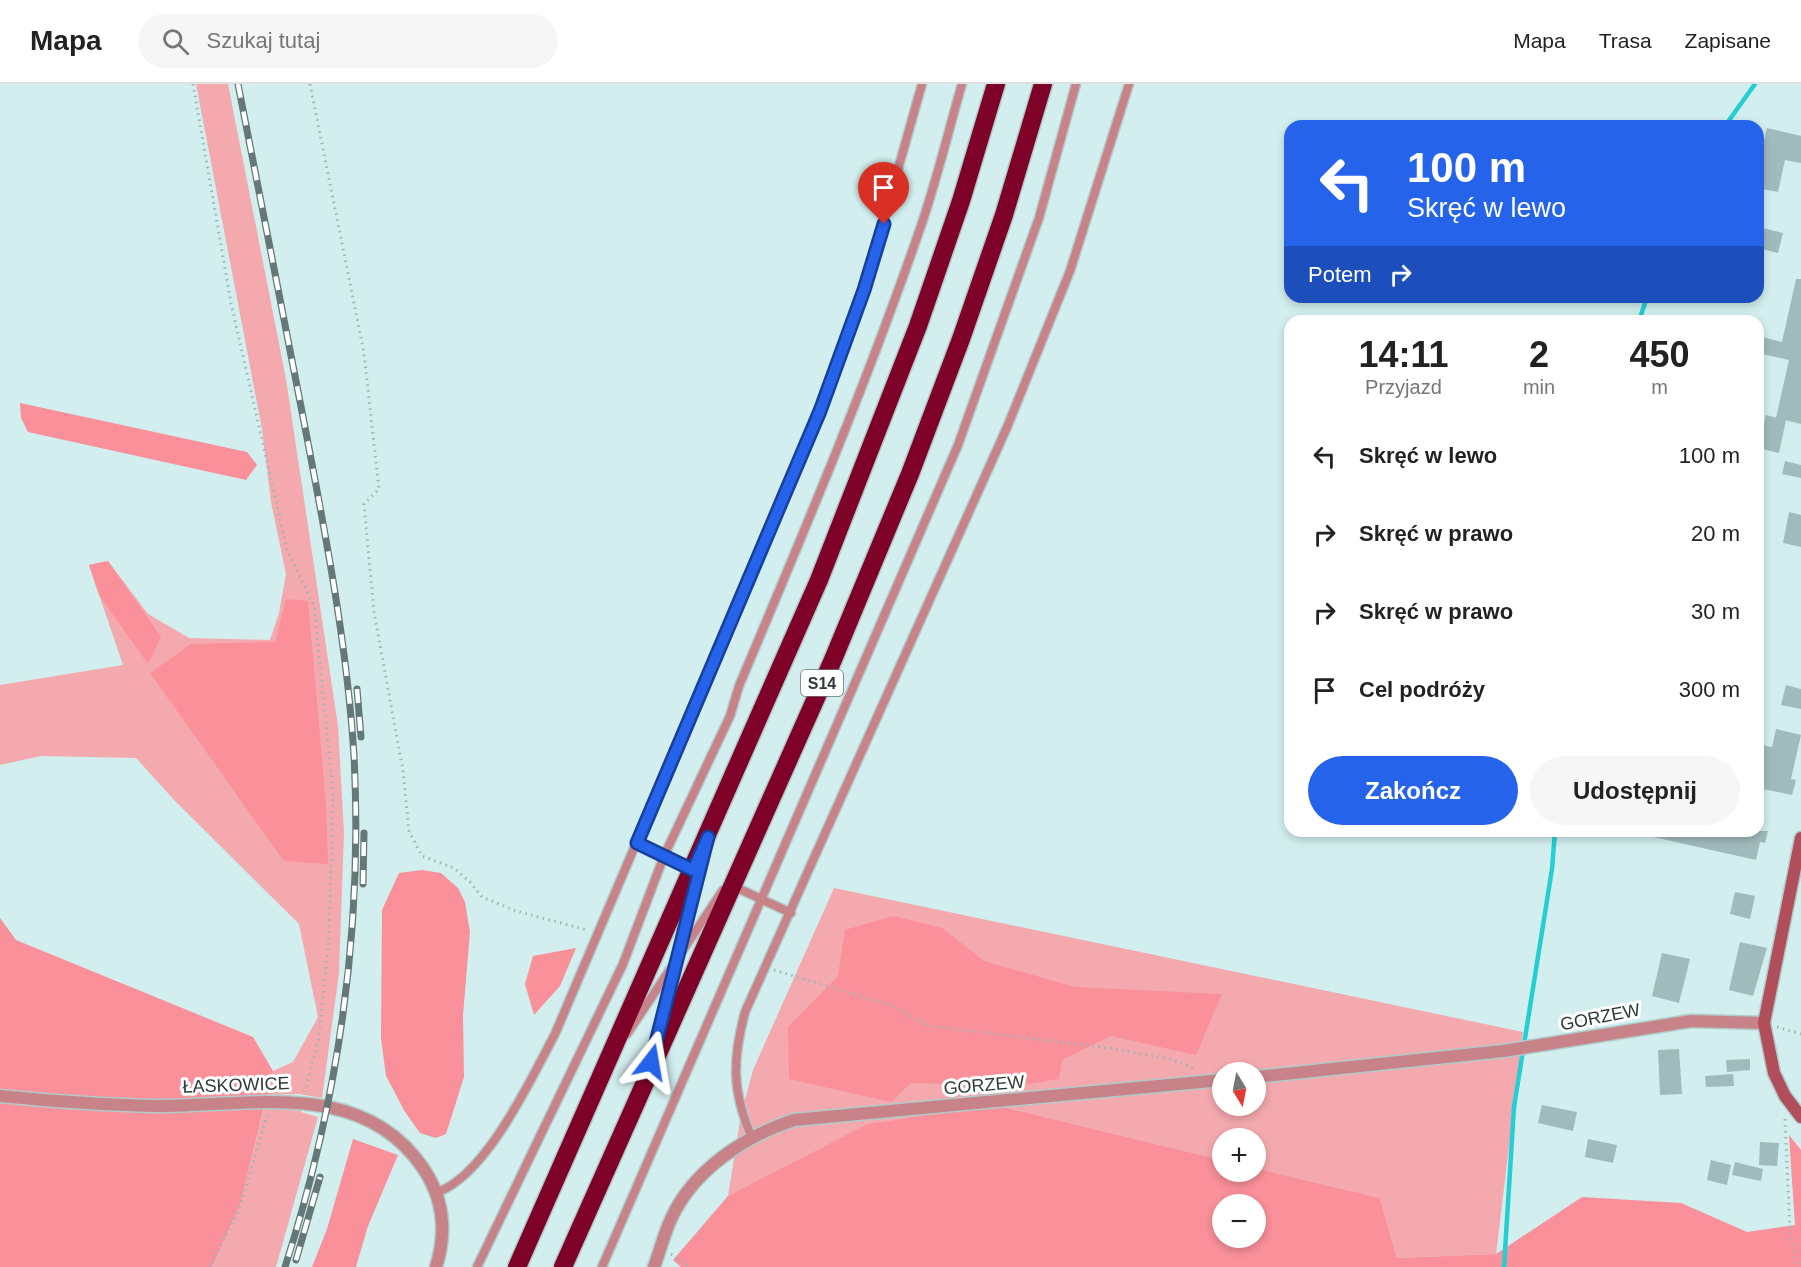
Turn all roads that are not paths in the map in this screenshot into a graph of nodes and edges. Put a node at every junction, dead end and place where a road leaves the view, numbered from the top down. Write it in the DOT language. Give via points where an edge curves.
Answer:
graph roads {
  1 [pos="922,84"];
  2 [pos="962,84"];
  3 [pos="996,84"];
  4 [pos="1042,84"];
  5 [pos="1076,84"];
  6 [pos="1129,84"];
  7 [pos="708,837"];
  8 [pos="1801,838"];
  9 [pos="637,843"];
  10 [pos="748,852"];
  11 [pos="664,856"];
  12 [pos="693,870"];
  13 [pos="733,886"];
  14 [pos="762,899"];
  15 [pos="791,913"];
  16 [pos="677,960"];
  17 [pos="1764,1023"];
  18 [pos="606,1067"];
  19 [pos="1266,1076"];
  20 [pos="1212,1081"];
  21 [pos="645,1083"];
  22 [pos="0,1095"];
  23 [pos="1801,1117"];
  24 [pos="752,1138"];
  25 [pos="438,1192"];
  26 [pos="436,1267"];
  27 [pos="477,1267"];
  28 [pos="517,1267"];
  29 [pos="563,1267"];
  30 [pos="602,1267"];
  31 [pos="654,1267"];
  1 -- 9 [label="lane" via="864,290 820,411"];
  2 -- 11 [label="lane" via="924,217 834,461 730,716"];
  3 -- 7 [label="highway, S14" via="961,201 873,448"];
  4 -- 10 [label="highway, S14" via="996,238 910,474"];
  5 -- 14 [label="lane" via="1039,218 958,446"];
  6 -- 15 [label="lane" via="1070,271 1008,425"];
  7 -- 12 [label="highway, S14"];
  7 -- 16 [label="lane"];
  8 -- 17 [label="street"];
  9 -- 11 [label="lane"];
  9 -- 25 [label="lane" via="555,1034 524,1091 476,1166"];
  10 -- 13 [label="highway, S14"];
  10 -- 16 [label="lane"];
  11 -- 12 [label="lane"];
  11 -- 27 [label="lane" via="623,964"];
  12 -- 18 [label="highway, S14"];
  13 -- 14 [label="lane"];
  13 -- 21 [label="highway, S14"];
  14 -- 15 [label="lane"];
  14 -- 30 [label="lane"];
  15 -- 24 [label="lane" via="745,1012 734,1059 737,1095"];
  16 -- 18 [label="lane"];
  16 -- 21 [label="lane"];
  17 -- 19 [label="street, GORZEW" via="1691,1021 1491,1053"];
  17 -- 23 [label="street" via="1771,1063 1785,1096"];
  18 -- 28 [label="highway, S14"];
  20 -- 24 [label="street, GORZEW" via="794,1120"];
  21 -- 29 [label="highway, S14"];
  22 -- 25 [label="street, ŁASKOWICE" via="155,1106 302,1101 336,1108 374,1124 409,1147"];
  24 -- 31 [label="street, GORZEW" via="720,1159 684,1196 671,1219"];
  25 -- 26 [label="street" via="443,1213 442,1249"];
}
